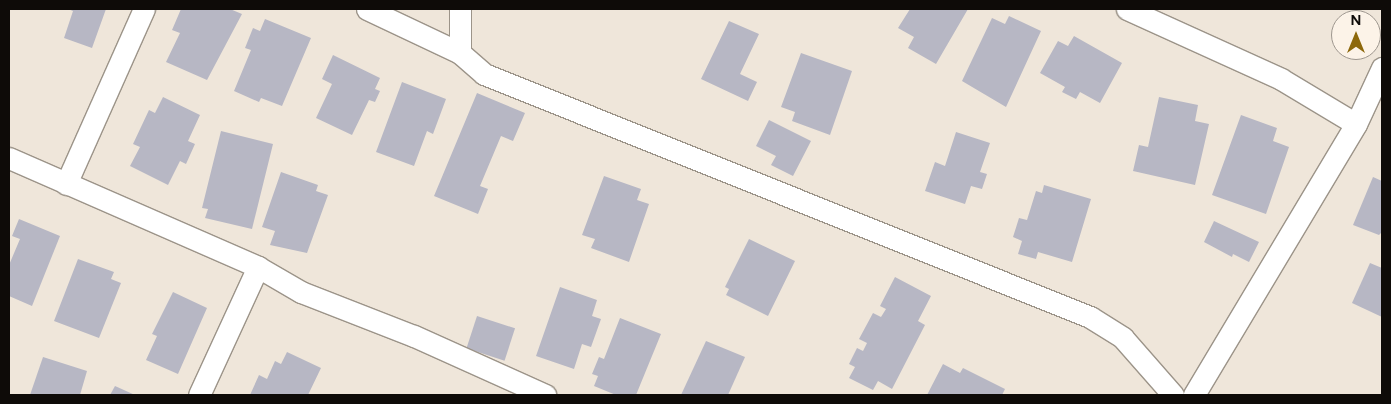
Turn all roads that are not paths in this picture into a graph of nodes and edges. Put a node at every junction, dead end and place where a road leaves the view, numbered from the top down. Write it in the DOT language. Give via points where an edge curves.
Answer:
graph roads {
  1 [pos="144,9"];
  2 [pos="367,9"];
  3 [pos="460,9"];
  4 [pos="1127,9"];
  5 [pos="460,53"];
  6 [pos="1382,68"];
  7 [pos="1356,124"];
  8 [pos="9,158"];
  9 [pos="66,184"];
  10 [pos="258,267"];
  11 [pos="199,395"];
  12 [pos="545,395"];
  13 [pos="1173,395"];
  14 [pos="1194,395"];
  1 -- 9 [label="street"];
  2 -- 5 [label="street"];
  3 -- 5 [label="street"];
  4 -- 7 [label="street" via="1281,79"];
  5 -- 13 [label="street" via="484,74 508,85 1090,317 1123,338"];
  6 -- 7 [label="street"];
  7 -- 14 [label="street"];
  8 -- 9 [label="street"];
  9 -- 10 [label="street"];
  10 -- 11 [label="street"];
  10 -- 12 [label="street" via="301,292 414,336"];
}
